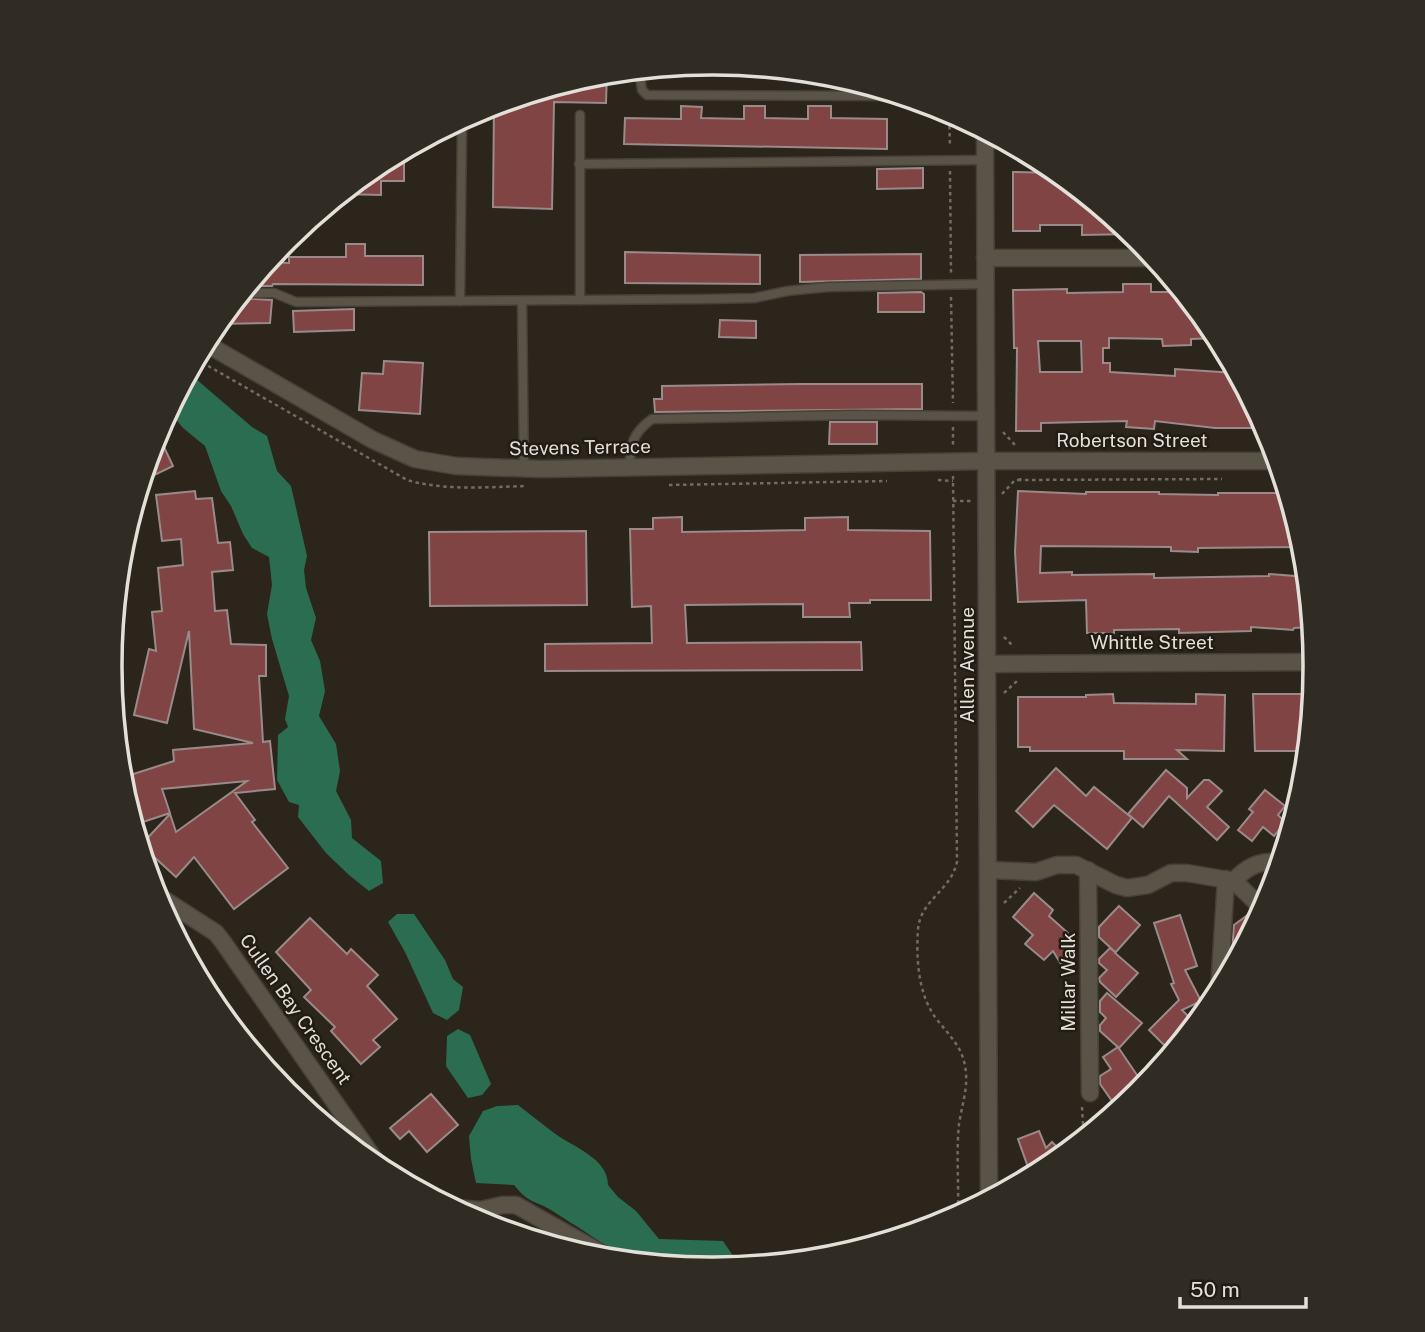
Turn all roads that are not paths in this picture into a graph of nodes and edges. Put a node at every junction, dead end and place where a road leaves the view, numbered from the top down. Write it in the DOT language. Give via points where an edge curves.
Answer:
graph roads {
  1 [pos="640,80"];
  2 [pos="868,96"];
  3 [pos="580,115"];
  4 [pos="462,131"];
  5 [pos="985,142"];
  6 [pos="985,160"];
  7 [pos="579,164"];
  8 [pos="985,258"];
  9 [pos="1140,258"];
  10 [pos="985,284"];
  11 [pos="254,293"];
  12 [pos="580,300"];
  13 [pos="460,301"];
  14 [pos="522,301"];
  15 [pos="215,349"];
  16 [pos="986,416"];
  17 [pos="986,461"];
  18 [pos="1266,461"];
  19 [pos="631,467"];
  20 [pos="524,468"];
  21 [pos="1303,662"];
  22 [pos="989,664"];
  23 [pos="1270,862"];
  24 [pos="990,870"];
  25 [pos="1088,870"];
  26 [pos="1230,880"];
  27 [pos="1254,901"];
  28 [pos="173,905"];
  29 [pos="1222,965"];
  30 [pos="1090,1093"];
  31 [pos="362,1141"];
  32 [pos="989,1188"];
  33 [pos="481,1210"];
  34 [pos="583,1242"];
  1 -- 2 [label="lane" via="647,95"];
  3 -- 7 [label="lane"];
  4 -- 13 [label="lane"];
  5 -- 6 [label="street, Allen Avenue"];
  6 -- 7 [label="lane"];
  6 -- 8 [label="street, Allen Avenue"];
  7 -- 12 [label="lane"];
  8 -- 9 [label="street"];
  8 -- 10 [label="street, Allen Avenue"];
  10 -- 12 [label="lane" via="828,287 754,298"];
  10 -- 16 [label="street, Allen Avenue"];
  11 -- 13 [label="lane" via="274,293 296,302"];
  12 -- 14 [label="lane"];
  13 -- 14 [label="lane"];
  14 -- 20 [label="lane"];
  15 -- 20 [label="street, Stevens Terrace" via="373,440 415,459 456,466"];
  16 -- 17 [label="street, Allen Avenue"];
  16 -- 19 [label="lane" via="652,419 631,443"];
  17 -- 18 [label="street, Robertson Street"];
  17 -- 19 [label="street, Stevens Terrace"];
  17 -- 22 [label="street, Allen Avenue"];
  19 -- 20 [label="street, Stevens Terrace"];
  21 -- 22 [label="street, Whittle Street"];
  22 -- 24 [label="street, Allen Avenue"];
  23 -- 26 [label="street" via="1263,861"];
  24 -- 25 [label="street" via="1036,872 1063,864"];
  24 -- 32 [label="street, Allen Avenue"];
  25 -- 26 [label="street" via="1127,888 1148,885 1177,872"];
  25 -- 30 [label="street, Millar Walk"];
  26 -- 27 [label="street"];
  26 -- 29 [label="street"];
  28 -- 31 [label="street, Cullen Bay Crescent" via="216,933"];
  33 -- 34 [label="street" via="509,1204 526,1209"];
}
